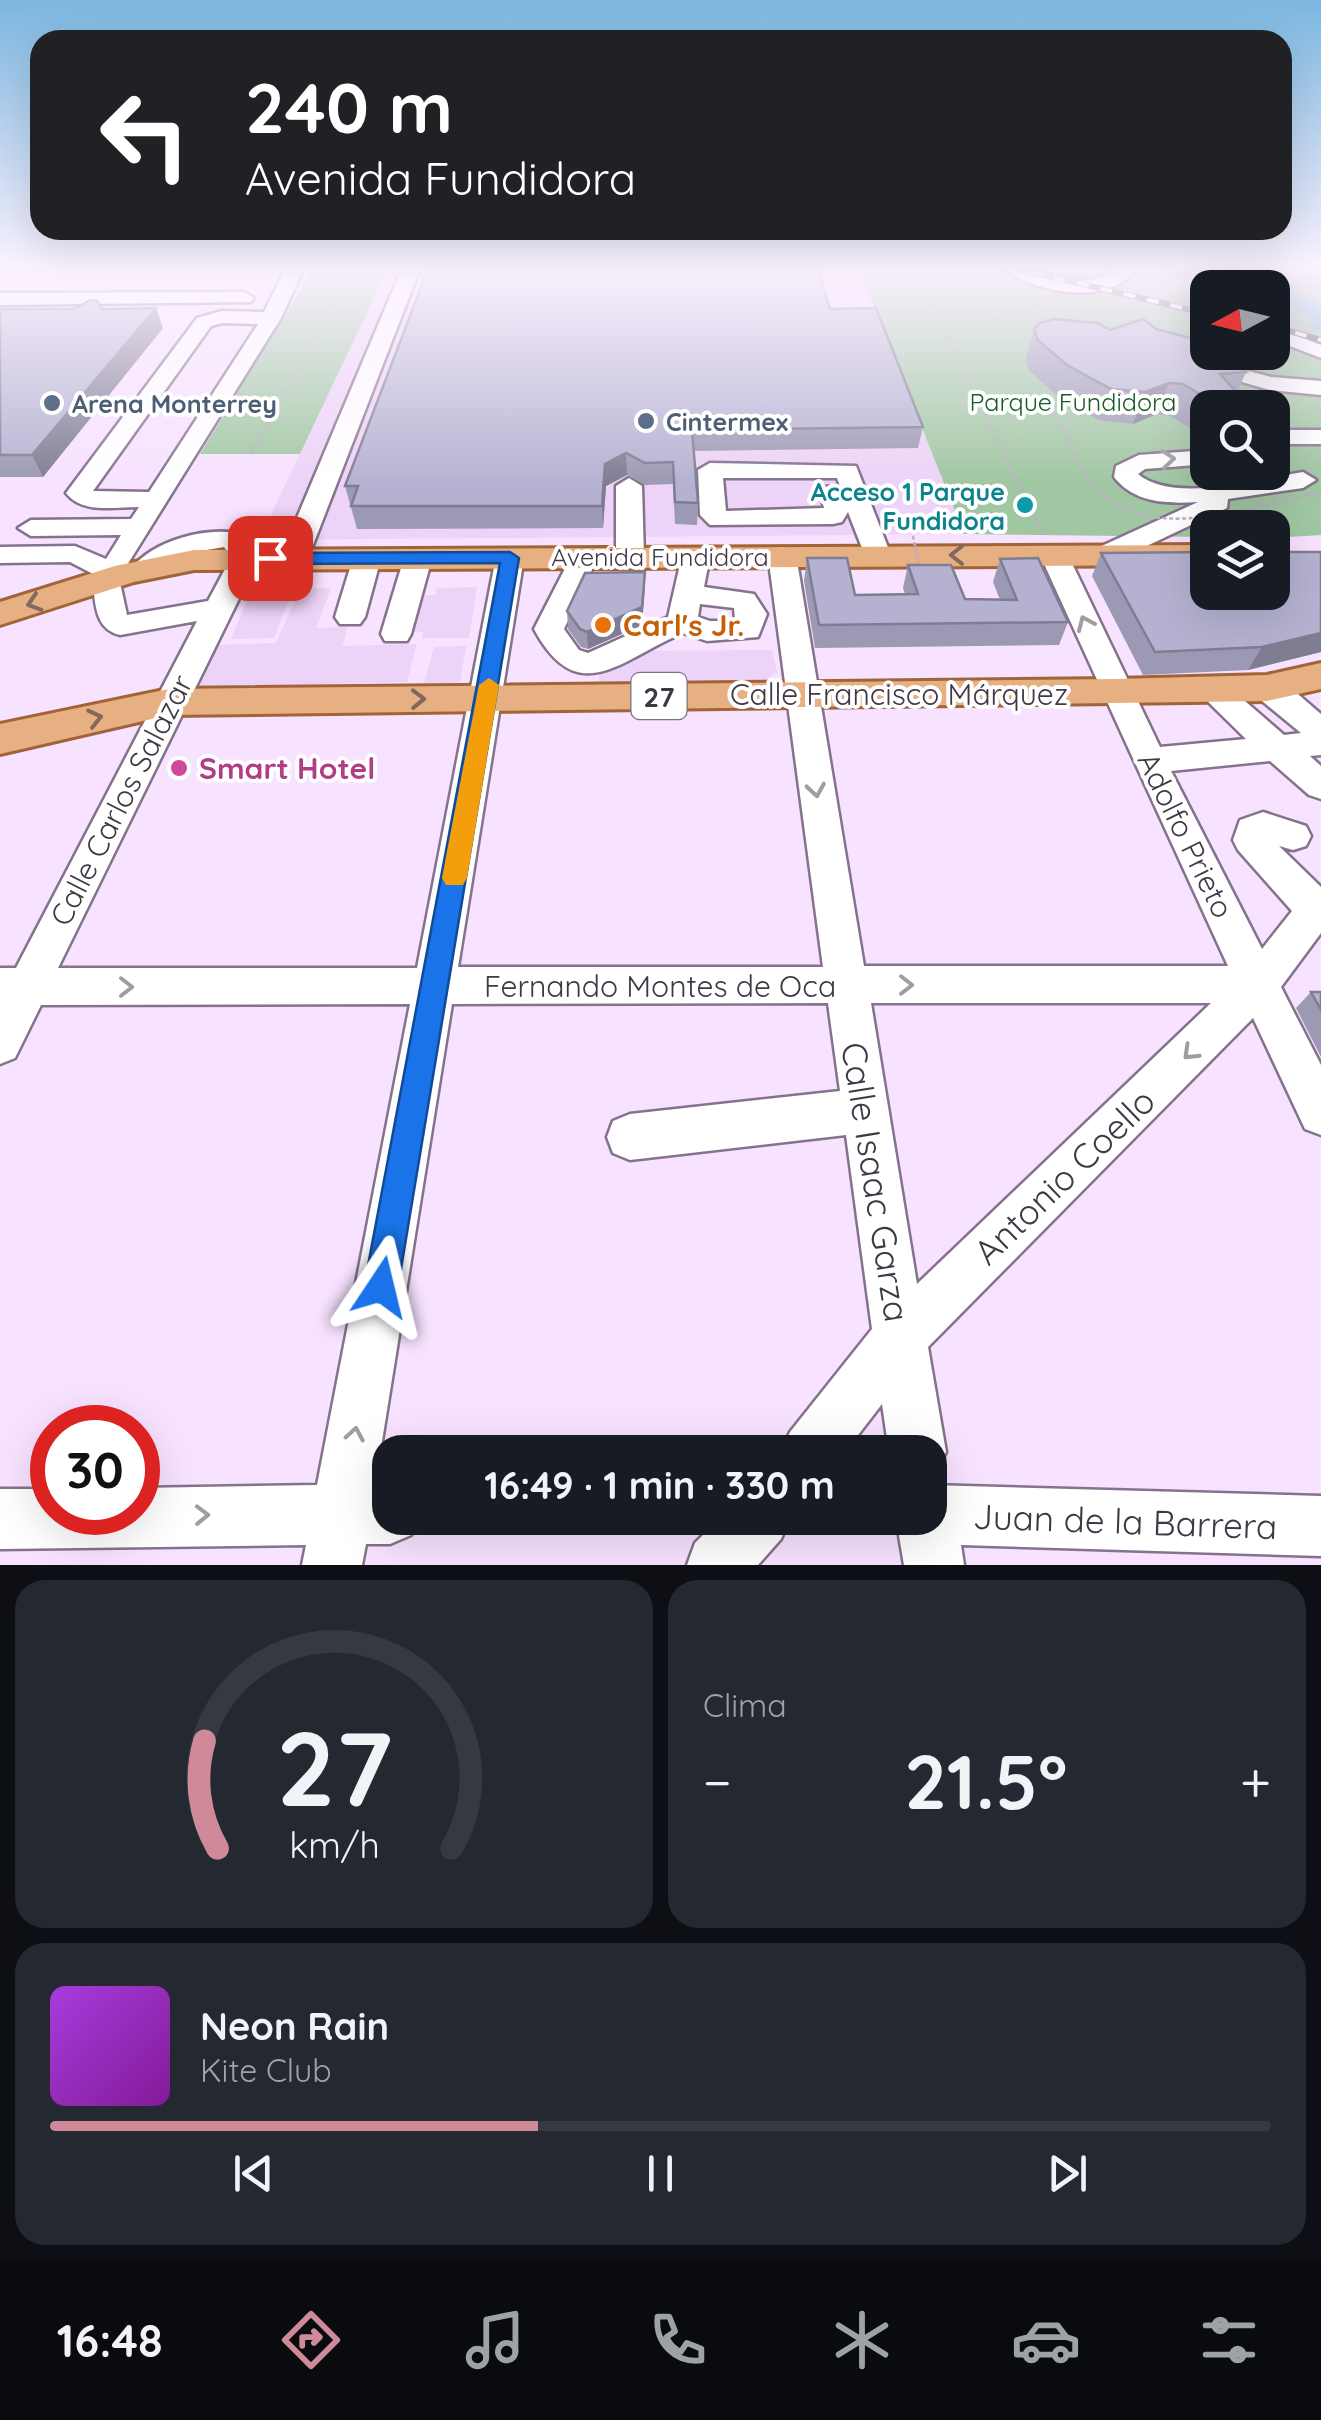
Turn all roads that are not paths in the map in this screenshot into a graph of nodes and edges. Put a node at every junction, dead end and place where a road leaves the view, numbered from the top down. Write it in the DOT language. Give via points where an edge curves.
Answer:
graph roads {
  1 [pos="192,339"];
  2 [pos="256,339"];
  3 [pos="382,339"];
  4 [pos="1290,339"];
  5 [pos="1290,349"];
  6 [pos="1321,352"];
  7 [pos="1321,360"];
  8 [pos="1186,361"];
  9 [pos="1321,388"];
  10 [pos="1321,436"];
  11 [pos="1290,442"];
  12 [pos="1290,447"];
  13 [pos="1321,455"];
  14 [pos="1190,458"];
  15 [pos="1315,483"];
  16 [pos="1290,485"];
  17 [pos="630,486"];
  18 [pos="1235,490"];
  19 [pos="844,492"];
  20 [pos="158,500"];
  21 [pos="31,528"];
  22 [pos="140,528"];
  23 [pos="0,555"];
  24 [pos="782,555"];
  25 [pos="869,555"];
  26 [pos="1054,555"];
  27 [pos="1106,555"];
  28 [pos="1190,555"];
  29 [pos="630,556"];
  30 [pos="696,556"];
  31 [pos="584,557"];
  32 [pos="245,558"];
  33 [pos="294,558"];
  34 [pos="366,558"];
  35 [pos="418,558"];
  36 [pos="510,558"];
  37 [pos="122,574"];
  38 [pos="0,576"];
  39 [pos="219,608"];
  40 [pos="686,608"];
  41 [pos="0,614"];
  42 [pos="350,617"];
  43 [pos="792,626"];
  44 [pos="396,634"];
  45 [pos="1321,676"];
  46 [pos="1267,688"];
  47 [pos="1212,690"];
  48 [pos="1116,692"];
  49 [pos="802,694"];
  50 [pos="487,698"];
  51 [pos="170,702"];
  52 [pos="1321,730"];
  53 [pos="0,739"];
  54 [pos="1321,743"];
  55 [pos="1274,748"];
  56 [pos="1149,761"];
  57 [pos="1321,786"];
  58 [pos="1292,836"];
  59 [pos="1315,921"];
  60 [pos="1259,984"];
  61 [pos="846,985"];
  62 [pos="435,986"];
  63 [pos="14,987"];
  64 [pos="0,1044"];
  65 [pos="865,1110"];
  66 [pos="1321,1113"];
  67 [pos="630,1137"];
  68 [pos="899,1338"];
  69 [pos="823,1435"];
  70 [pos="913,1435"];
  71 [pos="947,1516"];
  72 [pos="0,1518"];
  73 [pos="1321,1526"];
  74 [pos="354,1531"];
  75 [pos="744,1535"];
  76 [pos="930,1535"];
  77 [pos="717,1565"];
  78 [pos="934,1565"];
  1 -- 20 [label="street" via="79,494 85,500"];
  2 -- 20 [label="street"];
  3 -- 33 [label="street"];
  4 -- 6 [label="street"];
  5 -- 7 [label="street"];
  8 -- 9 [label="street"];
  10 -- 11 [label="street"];
  12 -- 13 [label="street"];
  18 -- 14 [label="street, one-way" via="1166,496 1140,490 1126,477 1125,470 1139,462"];
  15 -- 16 [label="street, one-way"];
  15 -- 27 [label="street" via="1234,497"];
  17 -- 29 [label="street"];
  19 -- 19 [label="street" via="852,476 838,468 710,470 718,519 826,517 837,513"];
  19 -- 25 [label="street"];
  20 -- 22 [label="street"];
  21 -- 22 [label="street"];
  22 -- 37 [label="street"];
  23 -- 37 [label="street" via="75,554"];
  24 -- 25 [label="main road, Avenida Fundidora"];
  24 -- 30 [label="main road, Avenida Fundidora"];
  24 -- 43 [label="street, Calle Isaac Garza"];
  26 -- 25 [label="main road, Avenida Fundidora, one-way"];
  26 -- 27 [label="main road, Avenida Fundidora"];
  48 -- 26 [label="street, Adolfo Prieto, one-way"];
  27 -- 28 [label="main road, Avenida Fundidora"];
  29 -- 30 [label="main road, Avenida Fundidora"];
  29 -- 31 [label="main road, Avenida Fundidora"];
  30 -- 40 [label="street"];
  31 -- 36 [label="main road, Avenida Fundidora"];
  31 -- 40 [label="street" via="549,629 580,664 609,660"];
  32 -- 33 [label="main road, Avenida Fundidora"];
  32 -- 37 [label="main road, Avenida Fundidora"];
  32 -- 39 [label="street, Calle Carlos Salazar"];
  33 -- 34 [label="main road, Avenida Fundidora"];
  34 -- 35 [label="main road, Avenida Fundidora"];
  34 -- 42 [label="street"];
  35 -- 36 [label="main road, Avenida Fundidora"];
  35 -- 44 [label="street"];
  36 -- 50 [label="street"];
  37 -- 38 [label="street" via="38,570"];
  37 -- 39 [label="street" via="113,620 120,626"];
  37 -- 41 [label="main road, Avenida Fundidora, one-way"];
  39 -- 51 [label="street, Calle Carlos Salazar"];
  40 -- 43 [label="street" via="744,600 752,614 747,630"];
  43 -- 49 [label="street, Calle Isaac Garza"];
  45 -- 46 [label="main road, Calle Francisco Márquez / 27"];
  46 -- 47 [label="main road, Calle Francisco Márquez / 27"];
  46 -- 52 [label="street"];
  47 -- 48 [label="main road, Calle Francisco Márquez / 27"];
  47 -- 55 [label="street"];
  48 -- 49 [label="main road, Calle Francisco Márquez / 27"];
  48 -- 56 [label="street, Adolfo Prieto"];
  49 -- 50 [label="main road, Calle Francisco Márquez / 27"];
  49 -- 61 [label="street, Calle Isaac Garza, one-way"];
  51 -- 50 [label="main road, Calle Francisco Márquez / 27, one-way"];
  50 -- 62 [label="street"];
  53 -- 51 [label="main road, Calle Francisco Márquez / 27, one-way"];
  51 -- 63 [label="street, Calle Carlos Salazar"];
  54 -- 55 [label="street"];
  55 -- 56 [label="street"];
  55 -- 57 [label="street"];
  56 -- 60 [label="street, Adolfo Prieto"];
  58 -- 59 [label="street" via="1263,826 1251,840"];
  59 -- 60 [label="street, Antonio Coello"];
  61 -- 60 [label="street, Fernando Montes de Oca, one-way"];
  60 -- 66 [label="street, Adolfo Prieto"];
  60 -- 68 [label="street, Antonio Coello, one-way"];
  61 -- 62 [label="street, Fernando Montes de Oca"];
  61 -- 65 [label="street, Calle Isaac Garza"];
  63 -- 62 [label="street, Fernando Montes de Oca, one-way"];
  74 -- 62 [label="street, one-way"];
  63 -- 64 [label="street, Calle Carlos Salazar"];
  65 -- 67 [label="street"];
  65 -- 68 [label="street, Calle Isaac Garza"];
  68 -- 69 [label="street, Antonio Coello"];
  68 -- 70 [label="street, Calle Isaac Garza"];
  71 -- 73 [label="street, Juan de la Barrera"];
  72 -- 74 [label="street, one-way"];
  75 -- 77 [label="street"];
  76 -- 78 [label="street"];
}
